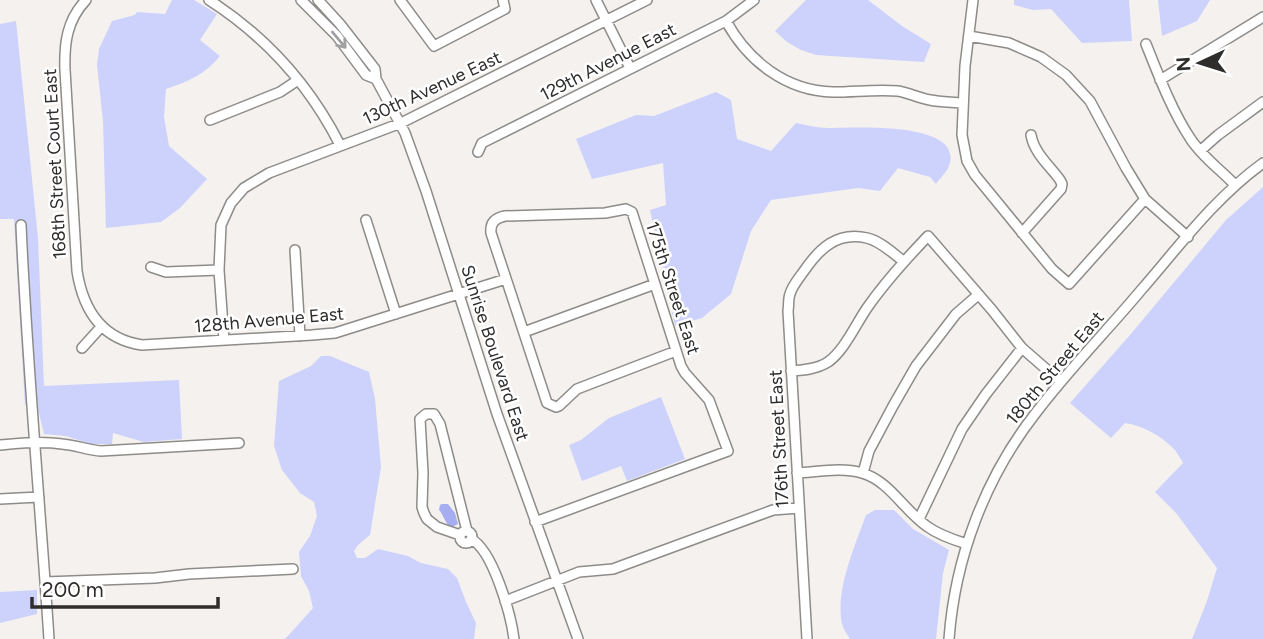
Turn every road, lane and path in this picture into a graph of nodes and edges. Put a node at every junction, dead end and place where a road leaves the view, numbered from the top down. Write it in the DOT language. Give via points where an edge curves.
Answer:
graph roads {
  1 [pos="86,0"];
  2 [pos="209,0"];
  3 [pos="301,0"];
  4 [pos="318,0"];
  5 [pos="400,0"];
  6 [pos="503,0"];
  7 [pos="596,0"];
  8 [pos="647,0"];
  9 [pos="754,0"];
  10 [pos="974,0"];
  11 [pos="1263,17"];
  12 [pos="726,20"];
  13 [pos="606,22"];
  14 [pos="969,36"];
  15 [pos="1146,44"];
  16 [pos="630,68"];
  17 [pos="376,79"];
  18 [pos="298,80"];
  19 [pos="1160,80"];
  20 [pos="1263,102"];
  21 [pos="962,103"];
  22 [pos="210,120"];
  23 [pos="401,123"];
  24 [pos="1031,135"];
  25 [pos="340,145"];
  26 [pos="1200,151"];
  27 [pos="478,152"];
  28 [pos="1263,163"];
  29 [pos="1235,185"];
  30 [pos="1145,199"];
  31 [pos="366,220"];
  32 [pos="21,226"];
  33 [pos="1021,233"];
  34 [pos="1188,237"];
  35 [pos="295,250"];
  36 [pos="904,261"];
  37 [pos="151,267"];
  38 [pos="219,270"];
  39 [pos="506,279"];
  40 [pos="655,284"];
  41 [pos="459,294"];
  42 [pos="978,295"];
  43 [pos="396,314"];
  44 [pos="101,327"];
  45 [pos="524,332"];
  46 [pos="300,336"];
  47 [pos="224,340"];
  48 [pos="82,348"];
  49 [pos="1022,348"];
  50 [pos="676,351"];
  51 [pos="791,371"];
  52 [pos="1061,382"];
  53 [pos="35,442"];
  54 [pos="239,443"];
  55 [pos="0,444"];
  56 [pos="863,473"];
  57 [pos="797,474"];
  58 [pos="40,497"];
  59 [pos="0,499"];
  60 [pos="799,508"];
  61 [pos="919,519"];
  62 [pos="535,522"];
  63 [pos="466,535"];
  64 [pos="967,544"];
  65 [pos="293,569"];
  66 [pos="556,581"];
  67 [pos="45,582"];
  68 [pos="505,601"];
  69 [pos="49,639"];
  70 [pos="514,639"];
  71 [pos="578,639"];
  72 [pos="807,639"];
  73 [pos="949,639"];
  1 -- 44 [label="street, 168th Street Court East" via="68,30 65,70 77,271 83,297"];
  2 -- 18 [label="street" via="256,36"];
  3 -- 17 [label="street, Sunrise Boulevard East, one-way" via="337,36 366,75"];
  4 -- 17 [label="street, Sunrise Boulevard East" via="355,42"];
  5 -- 6 [label="street" via="434,46 505,9"];
  7 -- 13 [label="street"];
  8 -- 13 [label="street, 130th Avenue East"];
  9 -- 12 [label="street, 129th Avenue East"];
  10 -- 14 [label="street"];
  11 -- 19 [label="street"];
  12 -- 16 [label="street, 129th Avenue East"];
  12 -- 21 [label="street" via="734,36 764,68 799,87 901,92"];
  13 -- 16 [label="street"];
  13 -- 23 [label="street, 130th Avenue East"];
  14 -- 21 [label="street"];
  14 -- 30 [label="street" via="1009,43 1066,75 1090,102"];
  15 -- 19 [label="street"];
  16 -- 27 [label="street, 129th Avenue East" via="482,143"];
  17 -- 23 [label="street, Sunrise Boulevard East"];
  18 -- 22 [label="street"];
  18 -- 25 [label="street"];
  19 -- 26 [label="street"];
  20 -- 26 [label="street"];
  21 -- 33 [label="street" via="967,161"];
  23 -- 25 [label="street, 130th Avenue East"];
  23 -- 41 [label="street, Sunrise Boulevard East"];
  24 -- 33 [label="street" via="1062,184"];
  25 -- 38 [label="street, 130th Avenue East" via="244,188 221,225"];
  26 -- 29 [label="street"];
  28 -- 29 [label="street, 180th Street East"];
  29 -- 34 [label="street, 180th Street East"];
  30 -- 33 [label="street" via="1069,284"];
  30 -- 34 [label="street"];
  31 -- 43 [label="street"];
  32 -- 53 [label="street"];
  34 -- 52 [label="street, 180th Street East"];
  35 -- 46 [label="street"];
  36 -- 42 [label="street" via="928,236"];
  36 -- 51 [label="street" via="836,356 811,369"];
  36 -- 51 [label="street, 176th Street East" via="867,238 836,239 822,248 790,293"];
  37 -- 38 [label="street" via="166,272"];
  38 -- 47 [label="street"];
  39 -- 40 [label="street, 175th Street East" via="491,233 495,219 626,208 632,212"];
  39 -- 41 [label="street, 128th Avenue East"];
  39 -- 45 [label="street"];
  40 -- 45 [label="street"];
  40 -- 50 [label="street, 175th Street East"];
  41 -- 43 [label="street, 128th Avenue East"];
  41 -- 62 [label="street, Sunrise Boulevard East"];
  42 -- 49 [label="street"];
  42 -- 56 [label="street" via="956,314 916,366 869,451"];
  43 -- 46 [label="street, 128th Avenue East" via="349,330"];
  44 -- 47 [label="street, 128th Avenue East" via="142,345"];
  44 -- 48 [label="street"];
  45 -- 50 [label="street" via="547,403 556,407 577,389"];
  46 -- 47 [label="street, 128th Avenue East"];
  49 -- 52 [label="street"];
  49 -- 61 [label="street" via="962,429"];
  50 -- 62 [label="street, 175th Street East" via="685,373 709,400 728,451"];
  51 -- 57 [label="street, 176th Street East"];
  52 -- 64 [label="street, 180th Street East" via="1002,464"];
  53 -- 54 [label="street" via="101,451"];
  53 -- 55 [label="street"];
  53 -- 58 [label="street"];
  56 -- 57 [label="street"];
  56 -- 61 [label="street" via="885,485"];
  57 -- 60 [label="street, 176th Street East"];
  58 -- 59 [label="street"];
  58 -- 67 [label="street"];
  60 -- 66 [label="street" via="773,510 612,569 579,572"];
  60 -- 72 [label="street, 176th Street East"];
  61 -- 64 [label="street" via="942,535"];
  62 -- 66 [label="street, Sunrise Boulevard East"];
  63 -- 63 [label="street" via="437,527 422,508 420,419 426,414 434,414 440,424"];
  63 -- 68 [label="street" via="487,554"];
  64 -- 73 [label="street, 180th Street East"];
  65 -- 67 [label="street"];
  66 -- 68 [label="street"];
  66 -- 71 [label="street, Sunrise Boulevard East"];
  67 -- 69 [label="street"];
  68 -- 70 [label="street"];
}
